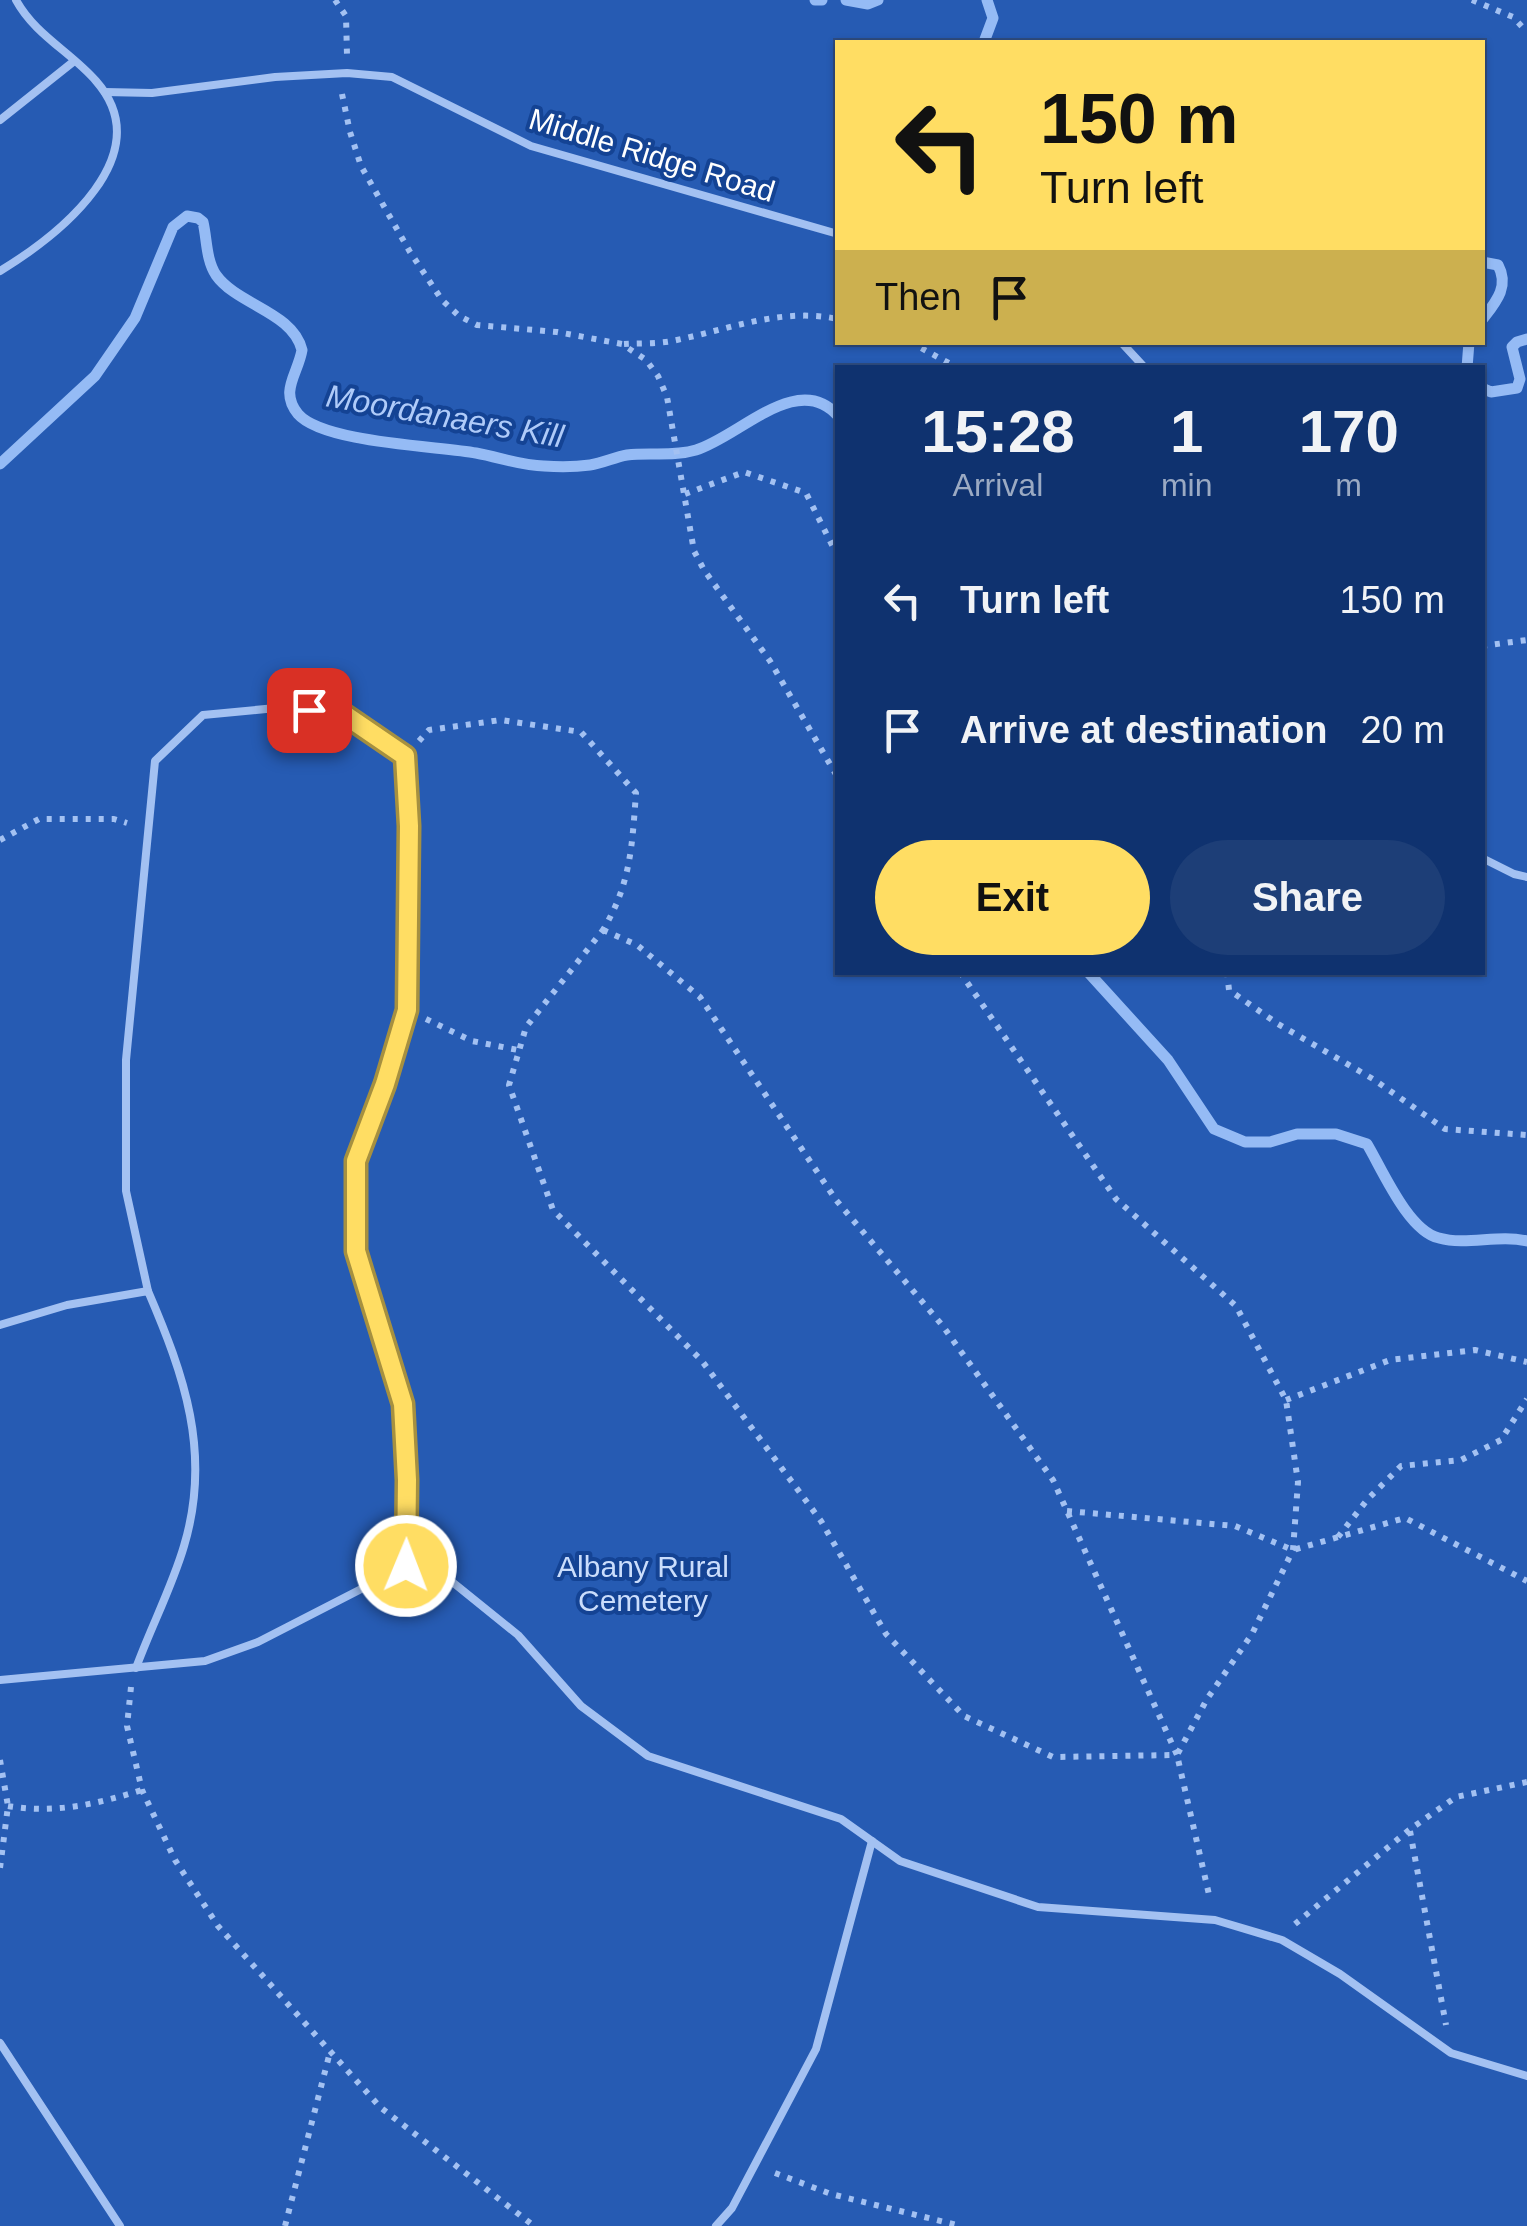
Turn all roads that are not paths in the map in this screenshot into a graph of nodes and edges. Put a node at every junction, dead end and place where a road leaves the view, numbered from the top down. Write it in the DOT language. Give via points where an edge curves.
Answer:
graph roads {
  1 [pos="16,0"];
  2 [pos="74,62"];
  3 [pos="106,92"];
  4 [pos="0,120"];
  5 [pos="835,233"];
  6 [pos="0,271"];
  7 [pos="1124,345"];
  8 [pos="1143,365"];
  9 [pos="1485,860"];
  10 [pos="1527,877"];
  11 [pos="148,1291"];
  12 [pos="0,1325"];
  13 [pos="406,1566"];
  14 [pos="136,1668"];
  15 [pos="0,1680"];
  16 [pos="872,1841"];
  17 [pos="0,2044"];
  18 [pos="1527,2076"];
  19 [pos="120,2226"];
  20 [pos="716,2226"];
  1 -- 2 [label="lane"];
  2 -- 3 [label="lane"];
  2 -- 4 [label="lane"];
  3 -- 5 [label="lane, Middle Ridge Road" via="152,94 275,77 392,77 531,146"];
  3 -- 6 [label="lane" via="117,130 94,192"];
  7 -- 8 [label="lane"];
  9 -- 10 [label="lane"];
  11 -- 12 [label="lane"];
  11 -- 13 [label="lane" via="126,1191 126,1060 155,761 204,715 276,708 342,713 405,756 407,1010 356,1161 356,1251 403,1404"];
  11 -- 14 [label="lane" via="191,1407 194,1488 185,1543"];
  13 -- 14 [label="lane" via="227,1654"];
  13 -- 16 [label="lane" via="434,1568 518,1635 581,1706 648,1756 841,1819"];
  14 -- 15 [label="lane"];
  16 -- 18 [label="lane" via="900,1861 1038,1907 1215,1920 1282,1940 1451,2053"];
  16 -- 20 [label="lane" via="816,2049 732,2208"];
  17 -- 19 [label="lane"];
}
